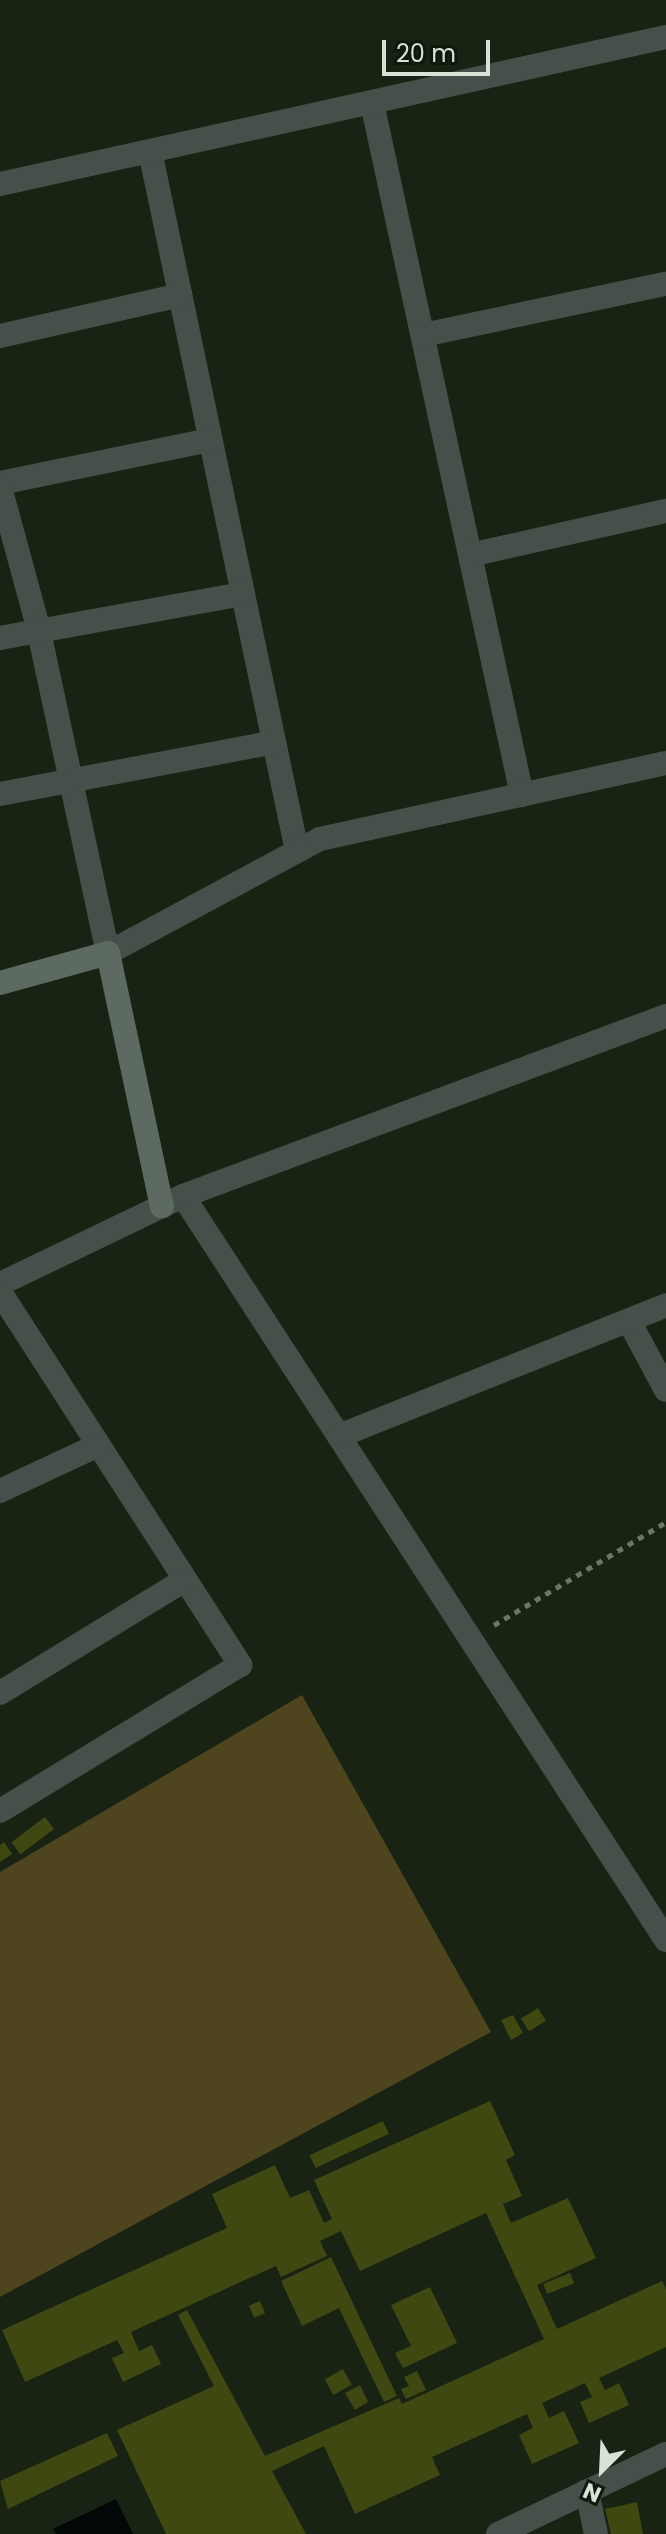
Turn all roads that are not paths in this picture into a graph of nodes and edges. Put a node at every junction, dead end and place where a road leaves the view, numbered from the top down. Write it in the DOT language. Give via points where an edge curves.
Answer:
graph roads {
  1 [pos="666,37"];
  2 [pos="372,103"];
  3 [pos="150,151"];
  4 [pos="0,184"];
  5 [pos="666,284"];
  6 [pos="180,295"];
  7 [pos="423,335"];
  8 [pos="0,336"];
  9 [pos="210,440"];
  10 [pos="0,485"];
  11 [pos="666,511"];
  12 [pos="470,555"];
  13 [pos="243,594"];
  14 [pos="38,627"];
  15 [pos="0,638"];
  16 [pos="274,742"];
  17 [pos="666,763"];
  18 [pos="71,777"];
  19 [pos="0,794"];
  20 [pos="522,795"];
  21 [pos="297,851"];
  22 [pos="108,953"];
  23 [pos="0,983"];
  24 [pos="666,1016"];
  25 [pos="172,1201"];
  26 [pos="0,1284"];
  27 [pos="0,1292"];
  28 [pos="666,1305"];
  29 [pos="629,1321"];
  30 [pos="666,1390"];
  31 [pos="339,1436"];
  32 [pos="96,1446"];
  33 [pos="0,1491"];
  34 [pos="183,1581"];
  35 [pos="0,1693"];
  36 [pos="0,1811"];
  37 [pos="666,1940"];
  38 [pos="666,2454"];
  39 [pos="587,2491"];
  40 [pos="498,2534"];
  41 [pos="596,2534"];
  1 -- 2 [label="street"];
  2 -- 3 [label="street"];
  2 -- 7 [label="street"];
  3 -- 4 [label="street"];
  3 -- 6 [label="street"];
  5 -- 7 [label="street"];
  6 -- 8 [label="street"];
  6 -- 9 [label="street"];
  7 -- 12 [label="street"];
  9 -- 10 [label="street"];
  9 -- 13 [label="street"];
  10 -- 14 [label="street"];
  11 -- 12 [label="street"];
  12 -- 20 [label="street"];
  13 -- 14 [label="street"];
  13 -- 16 [label="street"];
  14 -- 15 [label="street"];
  14 -- 18 [label="street"];
  16 -- 18 [label="street"];
  16 -- 21 [label="street"];
  17 -- 20 [label="street"];
  18 -- 19 [label="street"];
  18 -- 22 [label="street"];
  20 -- 21 [label="street" via="320,839"];
  21 -- 22 [label="street"];
  22 -- 23 [label="street"];
  22 -- 25 [label="street"];
  24 -- 25 [label="street"];
  25 -- 26 [label="street"];
  25 -- 31 [label="street"];
  27 -- 32 [label="street"];
  28 -- 29 [label="street"];
  29 -- 30 [label="street"];
  29 -- 31 [label="street"];
  31 -- 37 [label="street"];
  32 -- 33 [label="street"];
  32 -- 34 [label="street"];
  34 -- 35 [label="street"];
  34 -- 36 [label="street" via="240,1665"];
  38 -- 39 [label="street"];
  39 -- 40 [label="street"];
  39 -- 41 [label="street"];
}
